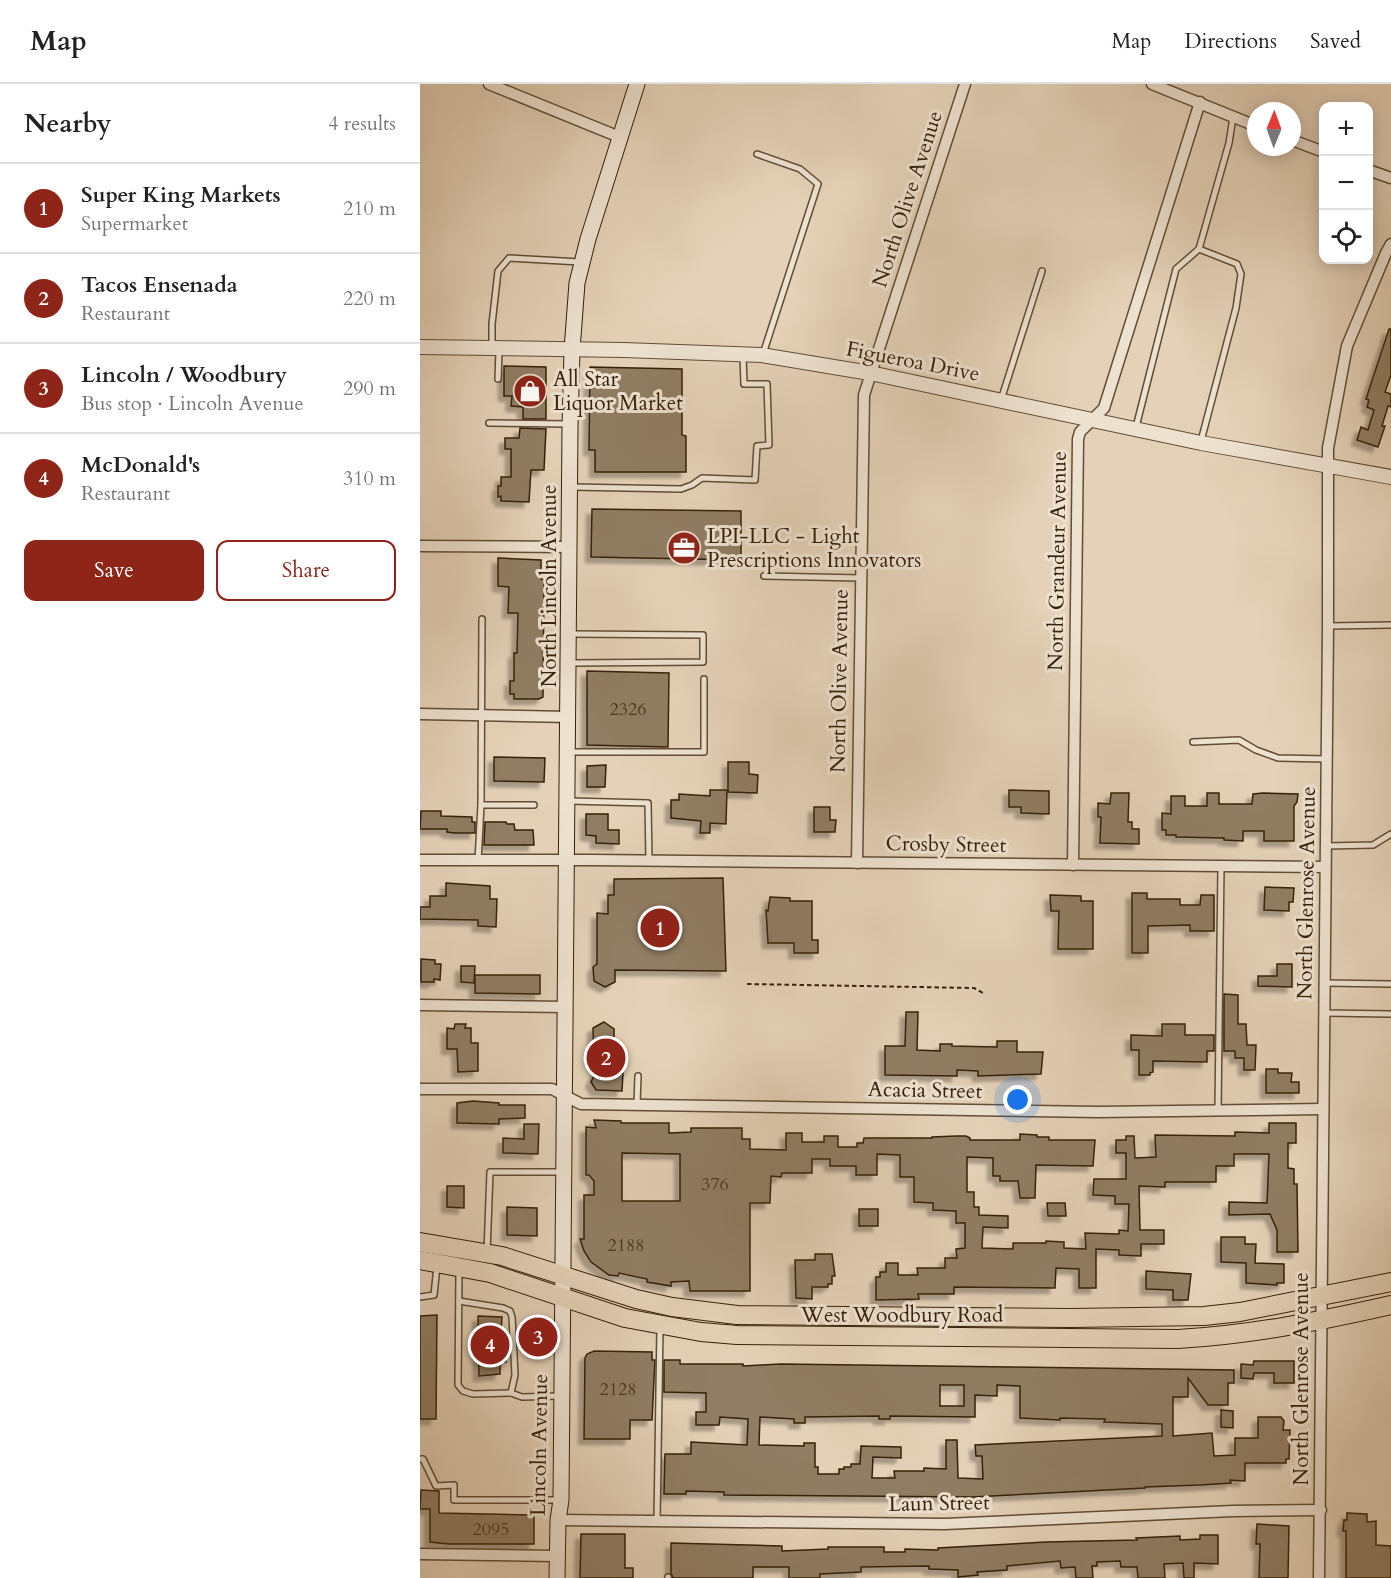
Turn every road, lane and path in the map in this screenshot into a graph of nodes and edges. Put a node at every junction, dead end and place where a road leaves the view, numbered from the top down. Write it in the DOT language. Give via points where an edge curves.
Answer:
graph roads {
  1 [pos="489,84"];
  2 [pos="637,84"];
  3 [pos="965,84"];
  4 [pos="1152,84"];
  5 [pos="1200,102"];
  6 [pos="1233,117"];
  7 [pos="1247,122"];
  8 [pos="621,138"];
  9 [pos="1301,143"];
  10 [pos="1319,150"];
  11 [pos="757,154"];
  12 [pos="1373,172"];
  13 [pos="1391,178"];
  14 [pos="1391,244"];
  15 [pos="1198,249"];
  16 [pos="582,262"];
  17 [pos="1042,271"];
  18 [pos="420,348"];
  19 [pos="496,349"];
  20 [pos="572,350"];
  21 [pos="743,354"];
  22 [pos="762,355"];
  23 [pos="870,373"];
  24 [pos="498,379"];
  25 [pos="1001,400"];
  26 [pos="1090,420"];
  27 [pos="489,423"];
  28 [pos="570,424"];
  29 [pos="1136,429"];
  30 [pos="1201,443"];
  31 [pos="1328,465"];
  32 [pos="1391,477"];
  33 [pos="570,487"];
  34 [pos="420,546"];
  35 [pos="570,547"];
  36 [pos="764,576"];
  37 [pos="860,578"];
  38 [pos="482,619"];
  39 [pos="1391,625"];
  40 [pos="1328,626"];
  41 [pos="569,634"];
  42 [pos="569,663"];
  43 [pos="704,679"];
  44 [pos="420,714"];
  45 [pos="482,715"];
  46 [pos="569,717"];
  47 [pos="1193,742"];
  48 [pos="568,752"];
  49 [pos="1327,759"];
  50 [pos="568,801"];
  51 [pos="481,805"];
  52 [pos="534,805"];
  53 [pos="1391,834"];
  54 [pos="1326,846"];
  55 [pos="420,860"];
  56 [pos="478,861"];
  57 [pos="566,861"];
  58 [pos="649,862"];
  59 [pos="856,863"];
  60 [pos="1073,865"];
  61 [pos="1221,866"];
  62 [pos="1325,867"];
  63 [pos="1324,983"];
  64 [pos="747,984"];
  65 [pos="1391,984"];
  66 [pos="986,994"];
  67 [pos="420,1005"];
  68 [pos="565,1007"];
  69 [pos="1324,1013"];
  70 [pos="1391,1014"];
  71 [pos="638,1076"];
  72 [pos="420,1089"];
  73 [pos="565,1098"];
  74 [pos="638,1104"];
  75 [pos="1322,1109"];
  76 [pos="1218,1111"];
  77 [pos="564,1172"];
  78 [pos="420,1242"];
  79 [pos="487,1253"];
  80 [pos="429,1261"];
  81 [pos="459,1267"];
  82 [pos="563,1276"];
  83 [pos="1391,1282"];
  84 [pos="420,1297"];
  85 [pos="563,1297"];
  86 [pos="1322,1297"];
  87 [pos="459,1301"];
  88 [pos="1391,1305"];
  89 [pos="1321,1321"];
  90 [pos="660,1326"];
  91 [pos="511,1393"];
  92 [pos="562,1396"];
  93 [pos="420,1459"];
  94 [pos="561,1500"];
  95 [pos="1321,1510"];
  96 [pos="558,1520"];
  97 [pos="657,1521"];
  98 [pos="420,1554"];
  99 [pos="557,1556"];
  100 [pos="557,1578"];
  101 [pos="1319,1578"];
  1 -- 8 [label="street"];
  2 -- 8 [label="main road, North Lincoln Avenue"];
  3 -- 23 [label="street, North Olive Avenue"];
  4 -- 5 [label="street"];
  5 -- 6 [label="street"];
  5 -- 26 [label="street, North Grandeur Avenue" via="1104,408"];
  6 -- 7 [label="street"];
  6 -- 15 [label="lane"];
  8 -- 16 [label="main road, North Lincoln Avenue"];
  9 -- 10 [label="street"];
  11 -- 22 [label="lane" via="800,169 818,184"];
  12 -- 13 [label="street"];
  14 -- 31 [label="street, North Glenrose Avenue" via="1347,346 1334,406"];
  15 -- 29 [label="lane" via="1176,269"];
  15 -- 30 [label="lane" via="1237,264 1241,274"];
  16 -- 19 [label="lane" via="509,258 498,271 492,324"];
  16 -- 20 [label="main road, North Lincoln Avenue" via="574,301"];
  17 -- 25 [label="lane"];
  18 -- 19 [label="street, Figueroa Drive"];
  19 -- 20 [label="street, Figueroa Drive"];
  19 -- 24 [label="lane"];
  20 -- 21 [label="street, Figueroa Drive"];
  20 -- 28 [label="main road, North Lincoln Avenue"];
  21 -- 22 [label="street, Figueroa Drive"];
  21 -- 33 [label="lane" via="744,384 767,384 769,445 758,446 755,480 702,478 681,489"];
  22 -- 23 [label="street, Figueroa Drive"];
  23 -- 25 [label="street, Figueroa Drive"];
  23 -- 37 [label="street, North Olive Avenue" via="864,395"];
  25 -- 26 [label="street, Figueroa Drive"];
  26 -- 29 [label="street, Figueroa Drive"];
  26 -- 60 [label="street, North Grandeur Avenue" via="1078,439"];
  27 -- 28 [label="lane"];
  28 -- 33 [label="main road, North Lincoln Avenue"];
  29 -- 30 [label="street, Figueroa Drive"];
  30 -- 31 [label="street, Figueroa Drive"];
  31 -- 32 [label="street, Figueroa Drive"];
  31 -- 40 [label="street, North Glenrose Avenue"];
  33 -- 35 [label="main road, North Lincoln Avenue"];
  34 -- 35 [label="street"];
  35 -- 41 [label="main road, North Lincoln Avenue"];
  36 -- 37 [label="lane"];
  37 -- 59 [label="street, North Olive Avenue"];
  38 -- 45 [label="lane"];
  39 -- 40 [label="lane"];
  40 -- 49 [label="street, North Glenrose Avenue"];
  41 -- 42 [label="main road, North Lincoln Avenue"];
  41 -- 42 [label="lane" via="703,635 703,662"];
  42 -- 46 [label="main road, North Lincoln Avenue"];
  43 -- 48 [label="lane" via="704,752"];
  44 -- 45 [label="street"];
  45 -- 46 [label="street"];
  45 -- 51 [label="lane"];
  46 -- 48 [label="main road, North Lincoln Avenue"];
  47 -- 49 [label="lane" via="1239,740 1278,758"];
  48 -- 50 [label="main road, North Lincoln Avenue"];
  49 -- 54 [label="street, North Glenrose Avenue"];
  50 -- 57 [label="main road, North Lincoln Avenue"];
  50 -- 58 [label="lane" via="648,803"];
  51 -- 52 [label="lane"];
  51 -- 56 [label="lane"];
  53 -- 54 [label="lane" via="1373,845"];
  54 -- 62 [label="street, North Glenrose Avenue"];
  55 -- 56 [label="street, Crosby Street"];
  56 -- 57 [label="street, Crosby Street"];
  57 -- 58 [label="street, Crosby Street"];
  57 -- 68 [label="main road, North Lincoln Avenue"];
  58 -- 59 [label="street, Crosby Street"];
  59 -- 60 [label="street, Crosby Street"];
  60 -- 61 [label="street, Crosby Street"];
  61 -- 62 [label="street, Crosby Street"];
  61 -- 76 [label="lane"];
  62 -- 63 [label="street, North Glenrose Avenue"];
  63 -- 65 [label="lane"];
  63 -- 69 [label="street, North Glenrose Avenue"];
  64 -- 66 [label="path" via="974,988"];
  67 -- 68 [label="street"];
  68 -- 73 [label="main road, North Lincoln Avenue"];
  69 -- 70 [label="lane"];
  69 -- 75 [label="street, North Glenrose Avenue"];
  71 -- 74 [label="lane"];
  72 -- 73 [label="street, Acacia Street" via="552,1089"];
  73 -- 74 [label="street, Acacia Street" via="581,1104"];
  73 -- 77 [label="main road, Lincoln Avenue"];
  74 -- 76 [label="street, Acacia Street"];
  75 -- 76 [label="street, Acacia Street"];
  75 -- 86 [label="street, North Glenrose Avenue"];
  77 -- 79 [label="lane" via="490,1172"];
  77 -- 82 [label="main road, Lincoln Avenue"];
  78 -- 79 [label="main road, West Woodbury Road"];
  79 -- 82 [label="main road, West Woodbury Road"];
  80 -- 81 [label="main road, West Woodbury Road"];
  80 -- 84 [label="lane" via="434,1295"];
  81 -- 85 [label="main road, West Woodbury Road"];
  81 -- 87 [label="lane"];
  82 -- 85 [label="main road, Lincoln Avenue"];
  82 -- 86 [label="main road, West Woodbury Road" via="636,1299 737,1315 1163,1318 1240,1312"];
  83 -- 86 [label="main road, West Woodbury Road"];
  85 -- 90 [label="main road, West Woodbury Road"];
  85 -- 92 [label="main road, Lincoln Avenue"];
  86 -- 89 [label="street, North Glenrose Avenue"];
  87 -- 91 [label="lane" via="510,1311 515,1375"];
  87 -- 91 [label="lane" via="458,1385 472,1394"];
  88 -- 89 [label="main road, West Woodbury Road"];
  89 -- 90 [label="main road, West Woodbury Road" via="1243,1334 1179,1339 775,1336"];
  89 -- 95 [label="street, North Glenrose Avenue"];
  90 -- 97 [label="lane"];
  91 -- 92 [label="lane" via="522,1397"];
  92 -- 94 [label="main road, Lincoln Avenue"];
  93 -- 94 [label="lane" via="435,1485 454,1485 454,1500"];
  94 -- 96 [label="main road, Lincoln Avenue"];
  95 -- 97 [label="street, Laun Street" via="1233,1510 945,1524"];
  95 -- 101 [label="street, North Glenrose Avenue"];
  96 -- 97 [label="street, Laun Street"];
  96 -- 99 [label="main road, Lincoln Avenue"];
  98 -- 99 [label="street"];
  99 -- 100 [label="main road, Lincoln Avenue"];
}
